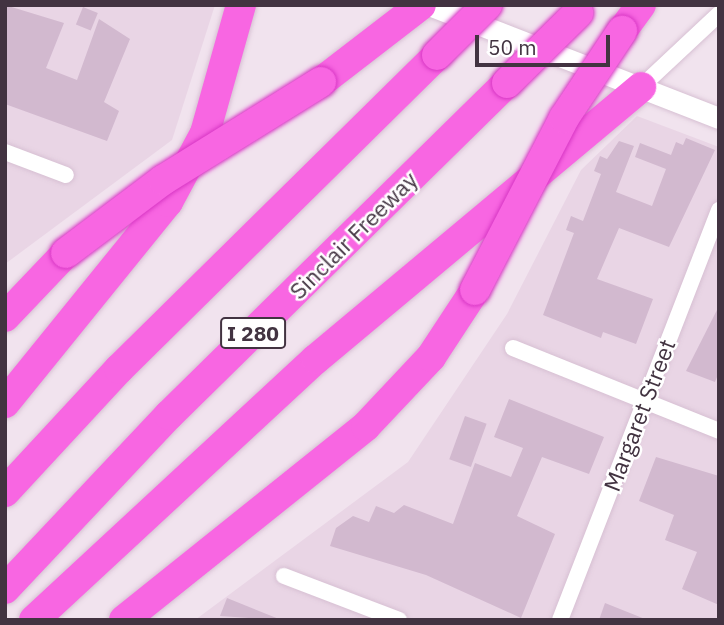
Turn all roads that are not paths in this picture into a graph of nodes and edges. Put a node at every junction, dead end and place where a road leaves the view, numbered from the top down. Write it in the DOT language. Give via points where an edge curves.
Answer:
graph roads {
  1 [pos="241,5"];
  2 [pos="421,5"];
  3 [pos="429,5"];
  4 [pos="487,5"];
  5 [pos="641,5"];
  6 [pos="582,9"];
  7 [pos="719,14"];
  8 [pos="641,87"];
  9 [pos="719,118"];
  10 [pos="5,152"];
  11 [pos="66,175"];
  12 [pos="719,210"];
  13 [pos="5,317"];
  14 [pos="513,348"];
  15 [pos="644,401"];
  16 [pos="5,403"];
  17 [pos="719,431"];
  18 [pos="5,492"];
  19 [pos="284,576"];
  20 [pos="5,589"];
  21 [pos="34,620"];
  22 [pos="124,620"];
  23 [pos="399,620"];
  24 [pos="560,620"];
  1 -- 16 [label="highway" via="205,133 168,202"];
  2 -- 13 [label="highway, bridge" via="321,82 163,180 66,253"];
  3 -- 8 [label="street"];
  4 -- 18 [label="highway, I 280, bridge" via="119,369"];
  5 -- 22 [label="highway, bridge" via="564,118 475,290 431,357 366,426"];
  6 -- 20 [label="highway, Sinclair Freeway / I 280, bridge" via="160,424"];
  7 -- 8 [label="street"];
  8 -- 9 [label="street"];
  8 -- 21 [label="highway" via="316,359"];
  10 -- 11 [label="street"];
  12 -- 15 [label="street, Margaret Street"];
  14 -- 15 [label="street"];
  15 -- 17 [label="street"];
  15 -- 24 [label="street, Margaret Street"];
  19 -- 23 [label="street"];
}
